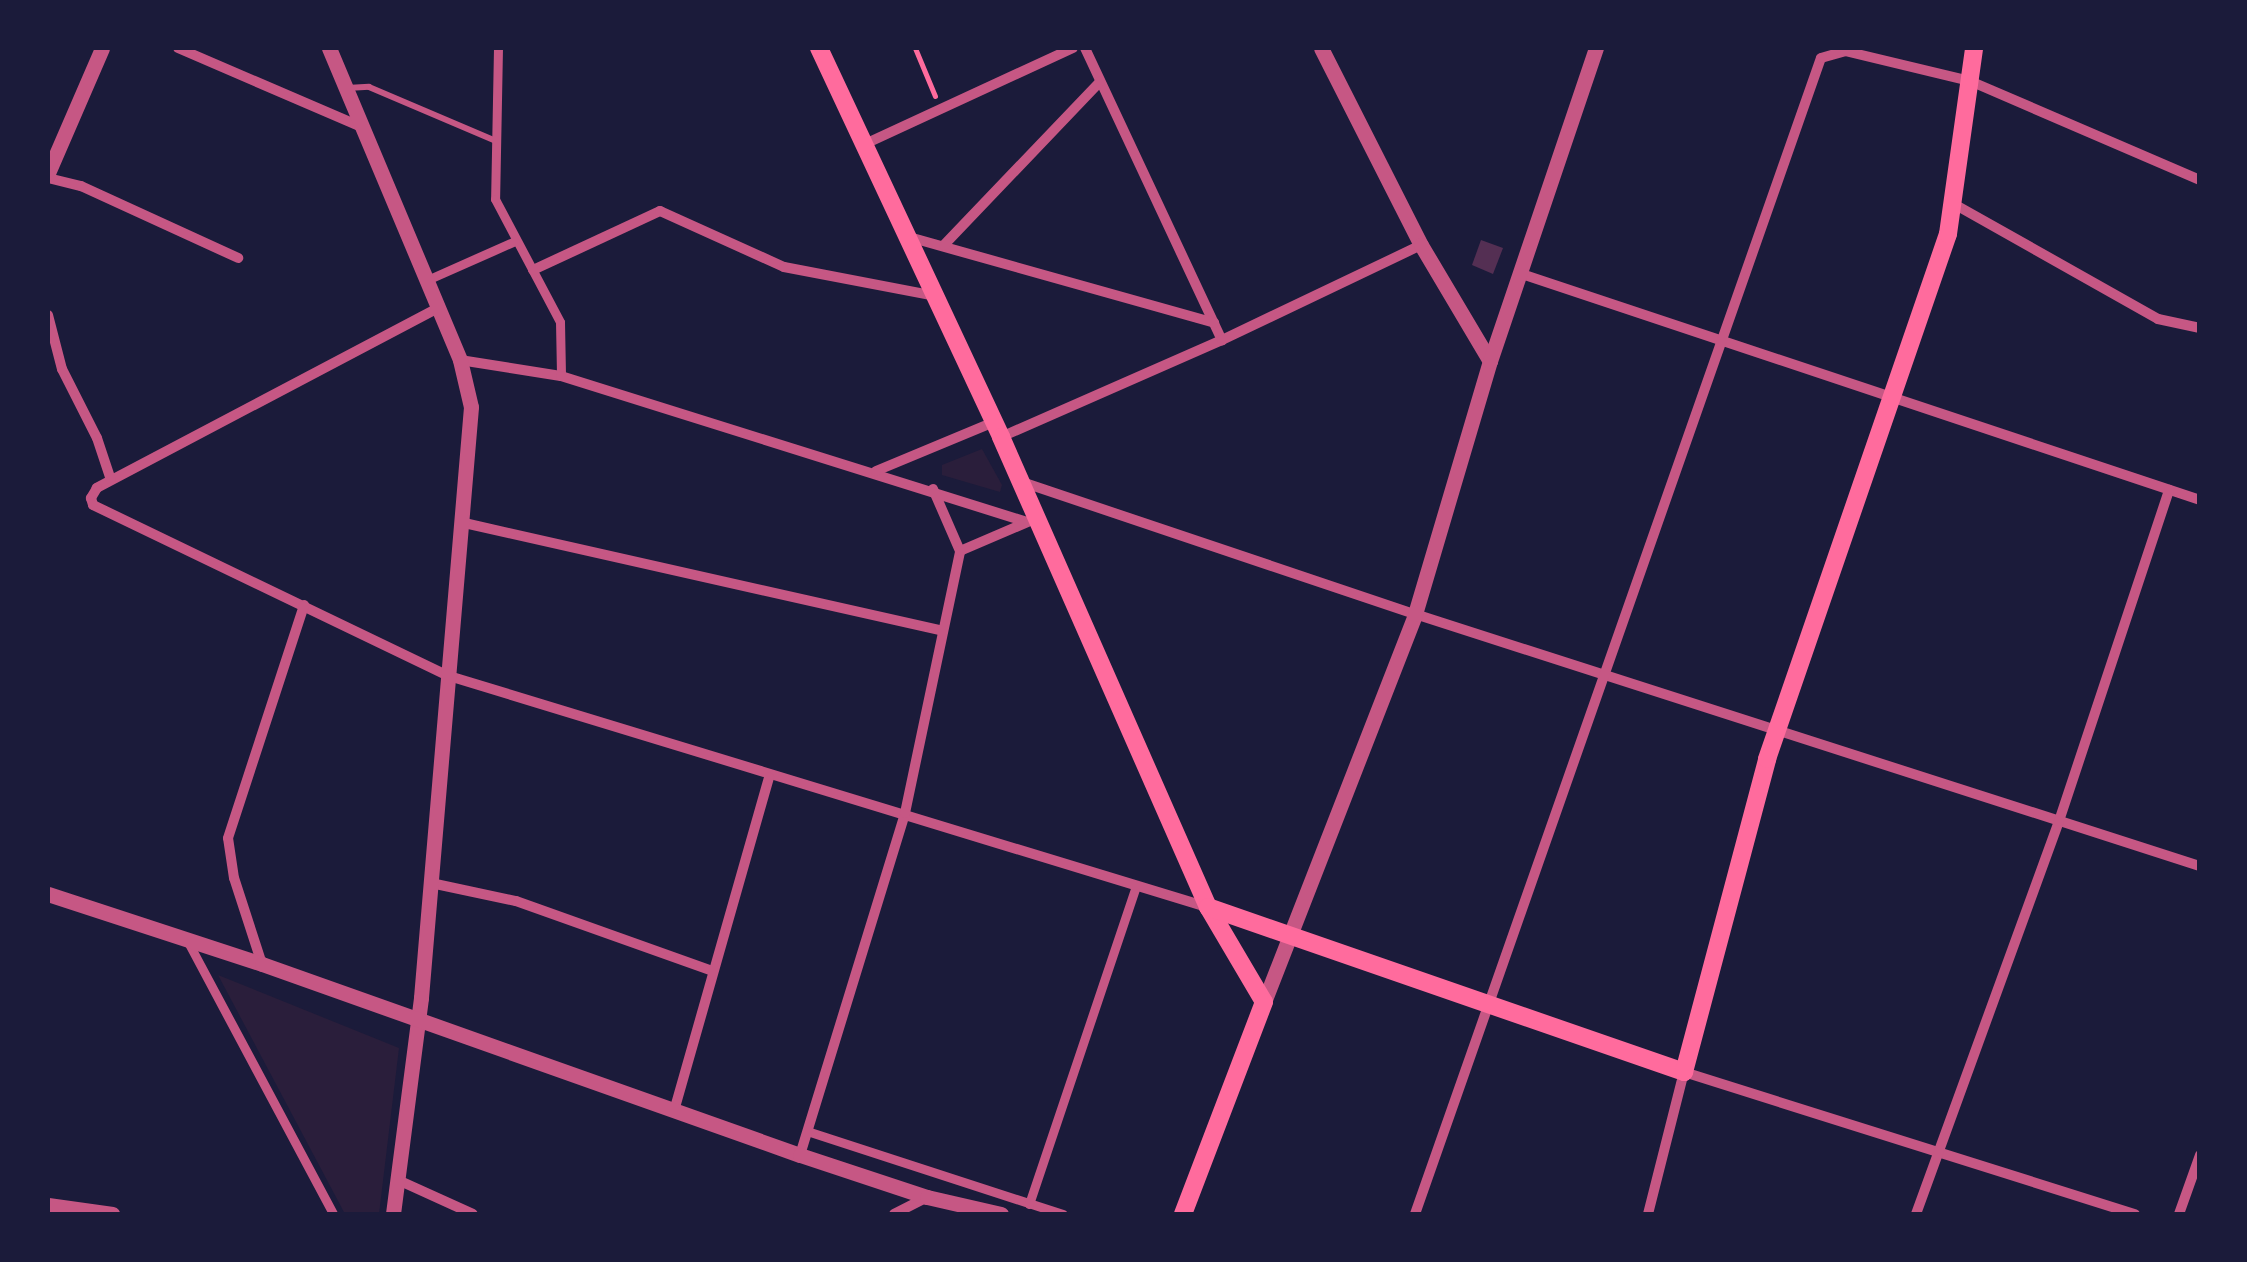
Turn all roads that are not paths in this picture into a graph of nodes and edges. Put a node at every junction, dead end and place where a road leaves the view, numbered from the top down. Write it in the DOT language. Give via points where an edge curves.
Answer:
graph roads {
  1 [pos="102,48"];
  2 [pos="178,48"];
  3 [pos="330,48"];
  4 [pos="498,48"];
  5 [pos="819,48"];
  6 [pos="1073,48"];
  7 [pos="1085,48"];
  8 [pos="1321,48"];
  9 [pos="1596,48"];
  10 [pos="1974,48"];
  11 [pos="1970,81"];
  12 [pos="1100,82"];
  13 [pos="346,88"];
  14 [pos="361,127"];
  15 [pos="494,140"];
  16 [pos="865,144"];
  17 [pos="48,175"];
  18 [pos="2200,180"];
  19 [pos="1954,204"];
  20 [pos="909,238"];
  21 [pos="515,241"];
  22 [pos="944,245"];
  23 [pos="1421,245"];
  24 [pos="238,258"];
  25 [pos="533,270"];
  26 [pos="1519,274"];
  27 [pos="426,280"];
  28 [pos="937,296"];
  29 [pos="438,308"];
  30 [pos="48,315"];
  31 [pos="1214,323"];
  32 [pos="2200,328"];
  33 [pos="1222,340"];
  34 [pos="1723,341"];
  35 [pos="460,360"];
  36 [pos="1490,361"];
  37 [pos="561,376"];
  38 [pos="1893,395"];
  39 [pos="997,429"];
  40 [pos="876,472"];
  41 [pos="111,480"];
  42 [pos="1020,481"];
  43 [pos="933,489"];
  44 [pos="2169,490"];
  45 [pos="2200,500"];
  46 [pos="1031,520"];
  47 [pos="460,522"];
  48 [pos="960,551"];
  49 [pos="304,605"];
  50 [pos="1415,614"];
  51 [pos="940,630"];
  52 [pos="1606,675"];
  53 [pos="449,676"];
  54 [pos="1777,730"];
  55 [pos="769,776"];
  56 [pos="904,813"];
  57 [pos="2059,821"];
  58 [pos="2200,866"];
  59 [pos="432,884"];
  60 [pos="1136,886"];
  61 [pos="48,894"];
  62 [pos="1208,907"];
  63 [pos="1290,934"];
  64 [pos="187,940"];
  65 [pos="262,964"];
  66 [pos="710,970"];
  67 [pos="1264,1002"];
  68 [pos="1488,1005"];
  69 [pos="418,1023"];
  70 [pos="1684,1072"];
  71 [pos="674,1111"];
  72 [pos="807,1131"];
  73 [pos="800,1155"];
  74 [pos="2200,1155"];
  75 [pos="1941,1156"];
  76 [pos="398,1180"];
  77 [pos="926,1197"];
  78 [pos="1029,1204"];
  79 [pos="48,1205"];
  80 [pos="994,1213"];
  81 [pos="112,1214"];
  82 [pos="333,1214"];
  83 [pos="394,1214"];
  84 [pos="473,1214"];
  85 [pos="894,1214"];
  86 [pos="1063,1214"];
  87 [pos="1183,1214"];
  88 [pos="1415,1214"];
  89 [pos="1648,1214"];
  90 [pos="1916,1214"];
  91 [pos="2134,1214"];
  92 [pos="2179,1214"];
  1 -- 17 [label="street"];
  2 -- 14 [label="street"];
  3 -- 13 [label="street"];
  4 -- 15 [label="street"];
  5 -- 16 [label="main road"];
  6 -- 16 [label="street"];
  7 -- 12 [label="street"];
  8 -- 23 [label="street"];
  9 -- 26 [label="street"];
  10 -- 11 [label="main road"];
  11 -- 18 [label="street"];
  11 -- 19 [label="main road"];
  11 -- 34 [label="street" via="1845,52 1821,58"];
  12 -- 22 [label="street"];
  12 -- 31 [label="street"];
  13 -- 14 [label="street"];
  13 -- 15 [label="lane" via="369,88"];
  14 -- 27 [label="street"];
  15 -- 21 [label="street" via="494,199"];
  16 -- 20 [label="main road"];
  17 -- 24 [label="street"];
  19 -- 32 [label="street" via="2158,319"];
  19 -- 38 [label="main road"];
  20 -- 22 [label="street"];
  20 -- 28 [label="main road"];
  21 -- 25 [label="street"];
  21 -- 27 [label="street"];
  22 -- 31 [label="street"];
  23 -- 33 [label="street"];
  23 -- 36 [label="street"];
  25 -- 28 [label="street" via="660,211 784,267"];
  25 -- 37 [label="street" via="560,322"];
  26 -- 34 [label="street"];
  26 -- 36 [label="street"];
  27 -- 29 [label="street"];
  28 -- 39 [label="main road"];
  29 -- 35 [label="street"];
  29 -- 41 [label="street"];
  30 -- 41 [label="street" via="62,369"];
  31 -- 33 [label="street"];
  33 -- 39 [label="street"];
  34 -- 38 [label="street"];
  34 -- 52 [label="street"];
  35 -- 37 [label="street"];
  35 -- 47 [label="street" via="471,406"];
  36 -- 50 [label="street"];
  37 -- 40 [label="street"];
  38 -- 44 [label="street"];
  38 -- 54 [label="main road"];
  39 -- 40 [label="street"];
  39 -- 42 [label="main road"];
  40 -- 43 [label="street"];
  41 -- 49 [label="street" via="90,498 97,510"];
  42 -- 46 [label="main road"];
  42 -- 50 [label="street"];
  43 -- 46 [label="street"];
  43 -- 48 [label="street"];
  44 -- 45 [label="street"];
  44 -- 57 [label="street"];
  46 -- 48 [label="street"];
  46 -- 62 [label="main road"];
  47 -- 51 [label="street"];
  47 -- 53 [label="street"];
  48 -- 51 [label="street"];
  49 -- 53 [label="street"];
  49 -- 65 [label="street" via="228,838"];
  50 -- 52 [label="street"];
  50 -- 63 [label="street"];
  51 -- 56 [label="street"];
  52 -- 54 [label="street"];
  52 -- 68 [label="street"];
  53 -- 55 [label="street"];
  53 -- 59 [label="street"];
  54 -- 57 [label="street"];
  54 -- 70 [label="main road"];
  55 -- 56 [label="street"];
  55 -- 66 [label="street"];
  56 -- 60 [label="street"];
  56 -- 72 [label="street"];
  57 -- 58 [label="street"];
  57 -- 75 [label="street"];
  59 -- 66 [label="street" via="516,901"];
  59 -- 69 [label="street"];
  60 -- 62 [label="street"];
  60 -- 78 [label="street"];
  61 -- 64 [label="street"];
  62 -- 63 [label="main road"];
  62 -- 67 [label="main road"];
  63 -- 67 [label="street"];
  63 -- 68 [label="main road"];
  64 -- 65 [label="street"];
  64 -- 82 [label="street"];
  65 -- 69 [label="street"];
  66 -- 71 [label="street"];
  67 -- 87 [label="main road"];
  68 -- 70 [label="main road"];
  68 -- 88 [label="street"];
  69 -- 71 [label="street"];
  69 -- 76 [label="street"];
  70 -- 75 [label="street"];
  70 -- 89 [label="street"];
  71 -- 73 [label="street"];
  72 -- 73 [label="street"];
  72 -- 78 [label="street"];
  73 -- 77 [label="street"];
  74 -- 92 [label="street"];
  75 -- 90 [label="street"];
  75 -- 91 [label="street"];
  76 -- 83 [label="street"];
  76 -- 84 [label="street"];
  77 -- 80 [label="street"];
  77 -- 85 [label="street"];
  78 -- 86 [label="street"];
  79 -- 81 [label="street"];
}
